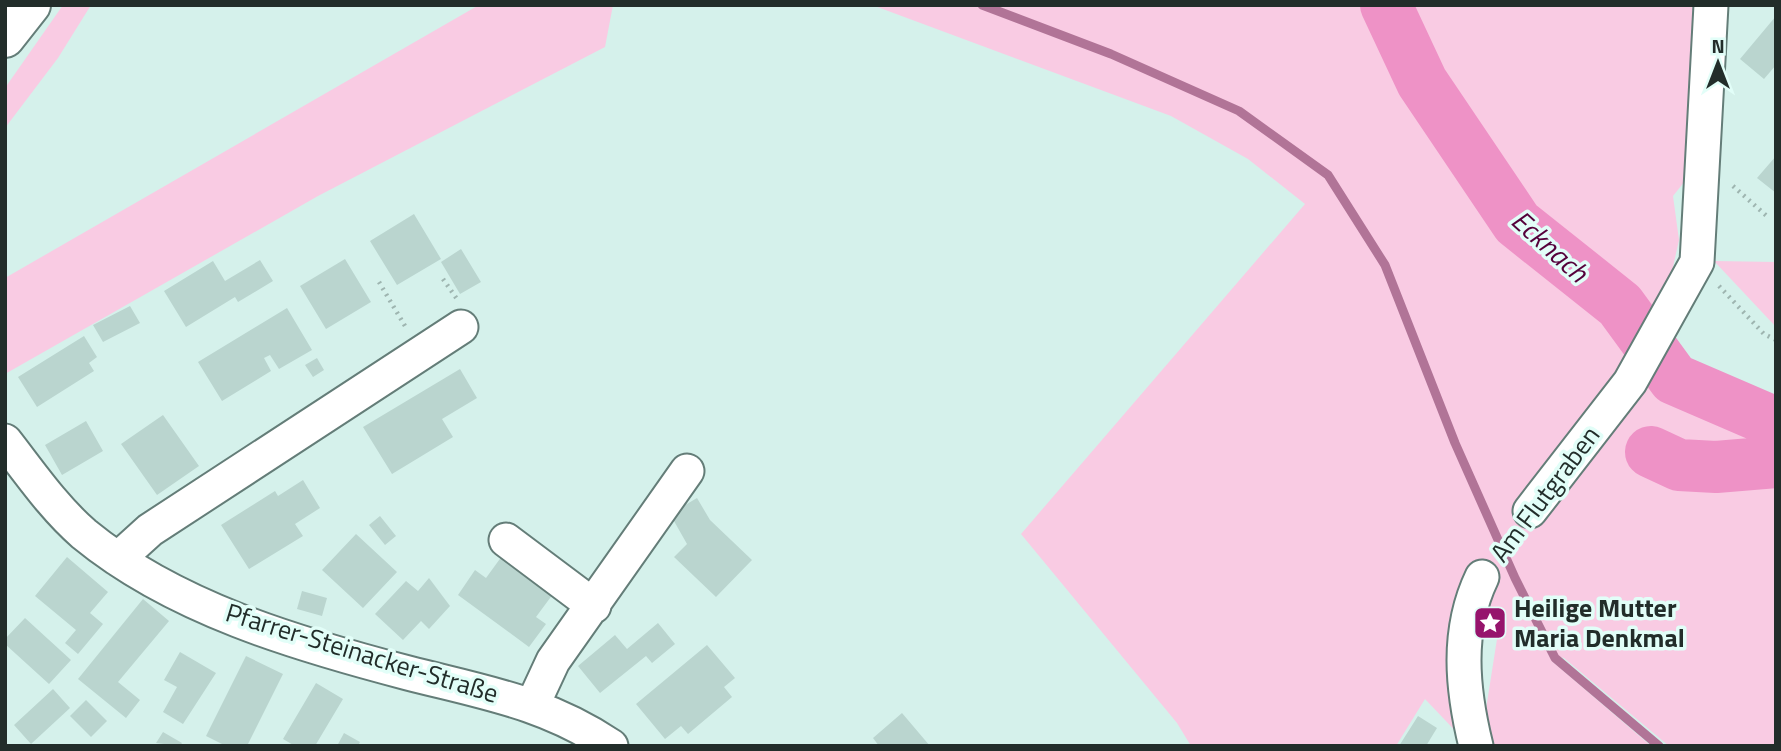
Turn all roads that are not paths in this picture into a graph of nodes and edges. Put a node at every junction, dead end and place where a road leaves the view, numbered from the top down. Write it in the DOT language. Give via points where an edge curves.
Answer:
graph roads {
  1 [pos="31,5"];
  2 [pos="1711,5"];
  3 [pos="5,38"];
  4 [pos="461,327"];
  5 [pos="5,441"];
  6 [pos="687,471"];
  7 [pos="1530,511"];
  8 [pos="506,540"];
  9 [pos="118,559"];
  10 [pos="1482,577"];
  11 [pos="594,606"];
  12 [pos="533,704"];
  13 [pos="611,746"];
  14 [pos="1476,746"];
  1 -- 3 [label="main road"];
  2 -- 7 [label="street, Am Flutgraben" via="1697,262 1630,382"];
  4 -- 9 [label="street" via="150,530"];
  5 -- 9 [label="street, Pfarrer-Steinacker-Straße" via="44,493 83,533"];
  6 -- 11 [label="street, Pfarrer-Steinacker-Straße"];
  8 -- 11 [label="street"];
  9 -- 12 [label="street, Pfarrer-Steinacker-Straße" via="196,602 269,631"];
  10 -- 14 [label="street, Am Flutgraben" via="1471,599 1463,653"];
  11 -- 12 [label="street, Pfarrer-Steinacker-Straße" via="553,661"];
  12 -- 13 [label="street, Pfarrer-Steinacker-Straße"];
}
